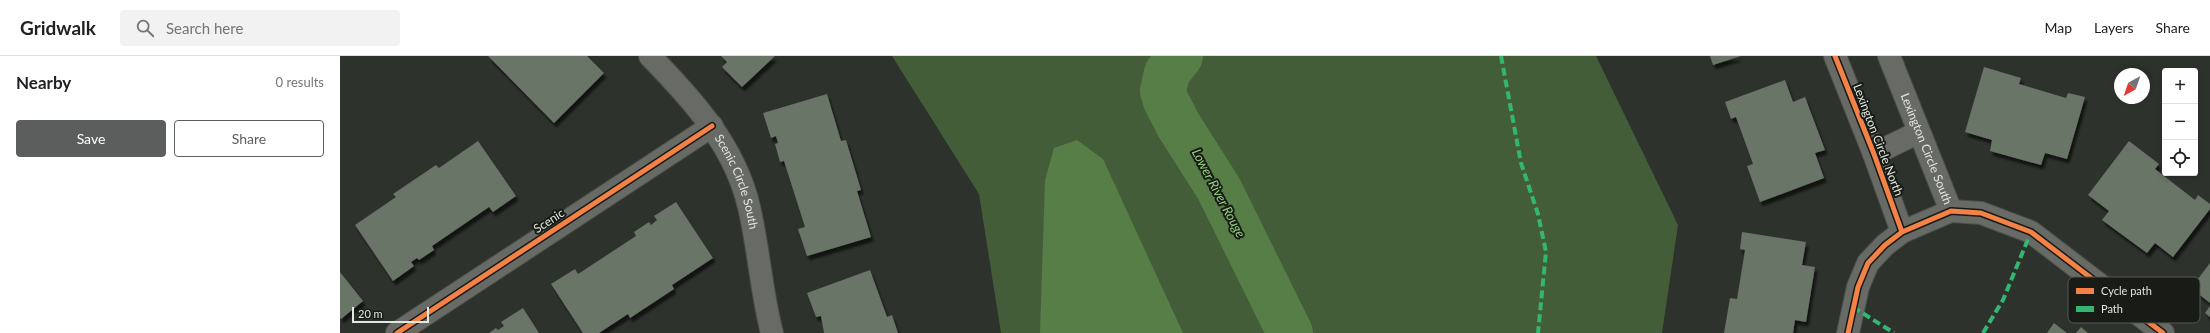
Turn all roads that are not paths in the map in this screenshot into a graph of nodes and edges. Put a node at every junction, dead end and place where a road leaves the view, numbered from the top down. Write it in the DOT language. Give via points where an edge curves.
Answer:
graph roads {
  1 [pos="650,56"];
  2 [pos="1835,56"];
  3 [pos="1889,56"];
  4 [pos="712,126"];
  5 [pos="1919,132"];
  6 [pos="1874,154"];
  7 [pos="1951,211"];
  8 [pos="1902,232"];
  9 [pos="2090,277"];
  10 [pos="2150,323"];
  11 [pos="397,333"];
  12 [pos="772,333"];
  13 [pos="1848,333"];
  14 [pos="2163,333"];
  1 -- 4 [label="street, Scenic Circle South"];
  2 -- 6 [label="street, Lexington Circle North"];
  3 -- 5 [label="street, Lexington Circle South"];
  4 -- 11 [label="street, Scenic"];
  4 -- 12 [label="street, Scenic Circle South" via="738,173 749,206 762,292"];
  5 -- 6 [label="street, Lexington Circle North"];
  5 -- 7 [label="street, Lexington Circle South"];
  6 -- 8 [label="street, Lexington Circle North"];
  7 -- 8 [label="street"];
  7 -- 9 [label="street, Lexington Circle South" via="1980,213 2031,232"];
  8 -- 13 [label="street" via="1868,263 1858,287"];
  10 -- 14 [label="street, Lexington Circle South"];
}
